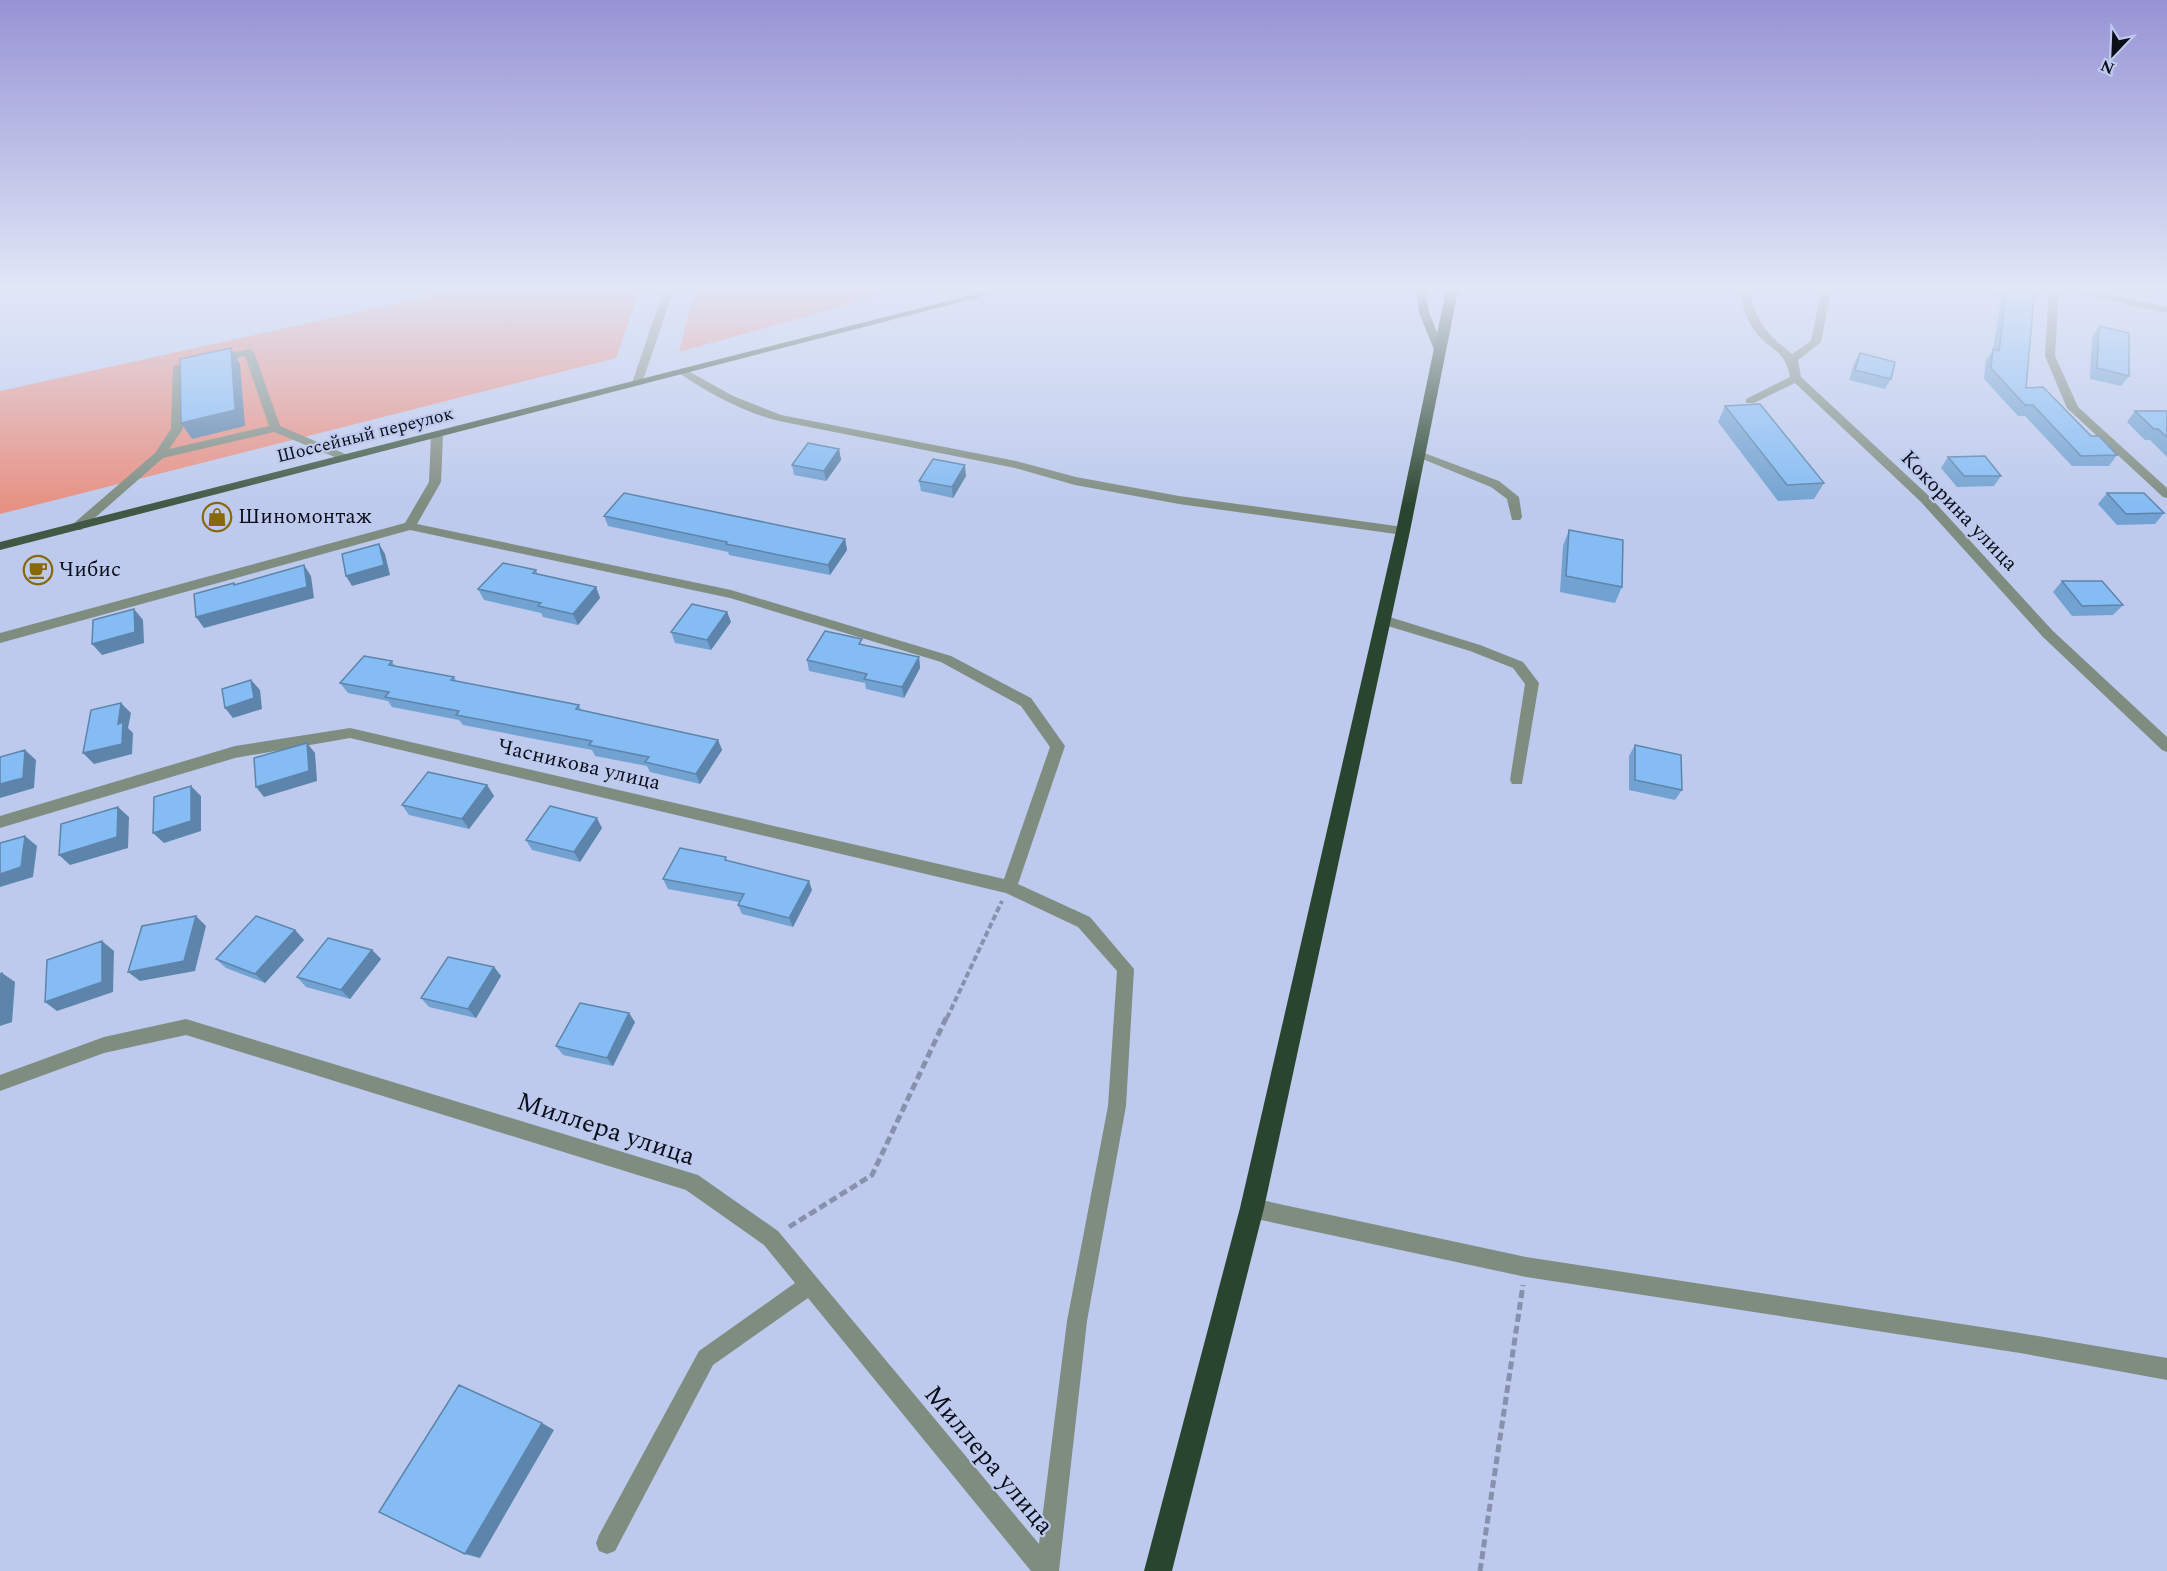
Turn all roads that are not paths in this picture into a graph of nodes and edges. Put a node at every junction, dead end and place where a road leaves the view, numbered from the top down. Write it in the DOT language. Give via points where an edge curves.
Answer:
graph roads {
  1 [pos="216,359"];
  2 [pos="252,359"];
  3 [pos="645,359"];
  4 [pos="729,359"];
  5 [pos="1438,359"];
  6 [pos="1792,359"];
  7 [pos="2051,359"];
  8 [pos="683,371"];
  9 [pos="1796,378"];
  10 [pos="637,383"];
  11 [pos="1750,401"];
  12 [pos="275,428"];
  13 [pos="437,435"];
  14 [pos="1419,454"];
  15 [pos="159,455"];
  16 [pos="346,458"];
  17 [pos="2167,494"];
  18 [pos="1516,517"];
  19 [pos="410,526"];
  20 [pos="77,527"];
  21 [pos="1402,531"];
  22 [pos="0,546"];
  23 [pos="1383,620"];
  24 [pos="0,638"];
  25 [pos="2167,746"];
  26 [pos="1517,780"];
  27 [pos="0,822"];
  28 [pos="1009,887"];
  29 [pos="0,1083"];
  30 [pos="1252,1208"];
  31 [pos="809,1285"];
  32 [pos="2167,1369"];
  33 [pos="607,1543"];
  34 [pos="1046,1571"];
  35 [pos="1158,1571"];
  1 -- 15 [label="street" via="177,368 177,429"];
  2 -- 12 [label="street"];
  3 -- 10 [label="street"];
  4 -- 8 [label="main road, Шоссейный переулок"];
  5 -- 14 [label="highway"];
  6 -- 9 [label="street"];
  7 -- 17 [label="street" via="2073,408"];
  8 -- 10 [label="main road, Шоссейный переулок"];
  8 -- 21 [label="street" via="755,411 779,418 1179,500"];
  9 -- 11 [label="street"];
  9 -- 25 [label="street, Кокорина улица" via="1925,499 2048,634"];
  10 -- 13 [label="main road, Шоссейный переулок"];
  12 -- 15 [label="street"];
  12 -- 16 [label="street"];
  13 -- 16 [label="main road, Шоссейный переулок"];
  13 -- 19 [label="street" via="435,482"];
  14 -- 18 [label="street" via="1495,484 1513,497"];
  14 -- 21 [label="highway"];
  15 -- 20 [label="street"];
  16 -- 20 [label="main road, Шоссейный переулок"];
  19 -- 24 [label="street"];
  19 -- 28 [label="street" via="731,594 946,659 1026,702 1058,746"];
  20 -- 22 [label="main road, Шоссейный переулок"];
  21 -- 23 [label="highway"];
  23 -- 26 [label="street" via="1518,665 1532,683"];
  23 -- 30 [label="highway"];
  27 -- 28 [label="street, Часникова улица" via="235,752 350,733"];
  28 -- 34 [label="street, Часникова улица" via="1084,922 1126,969 1117,1106 1077,1321"];
  29 -- 31 [label="street, Миллера улица" via="104,1045 186,1027 691,1182 771,1238"];
  30 -- 32 [label="street" via="1526,1267 2020,1342"];
  30 -- 35 [label="highway"];
  31 -- 33 [label="street" via="706,1358"];
  31 -- 34 [label="street, Миллера улица"];
}
